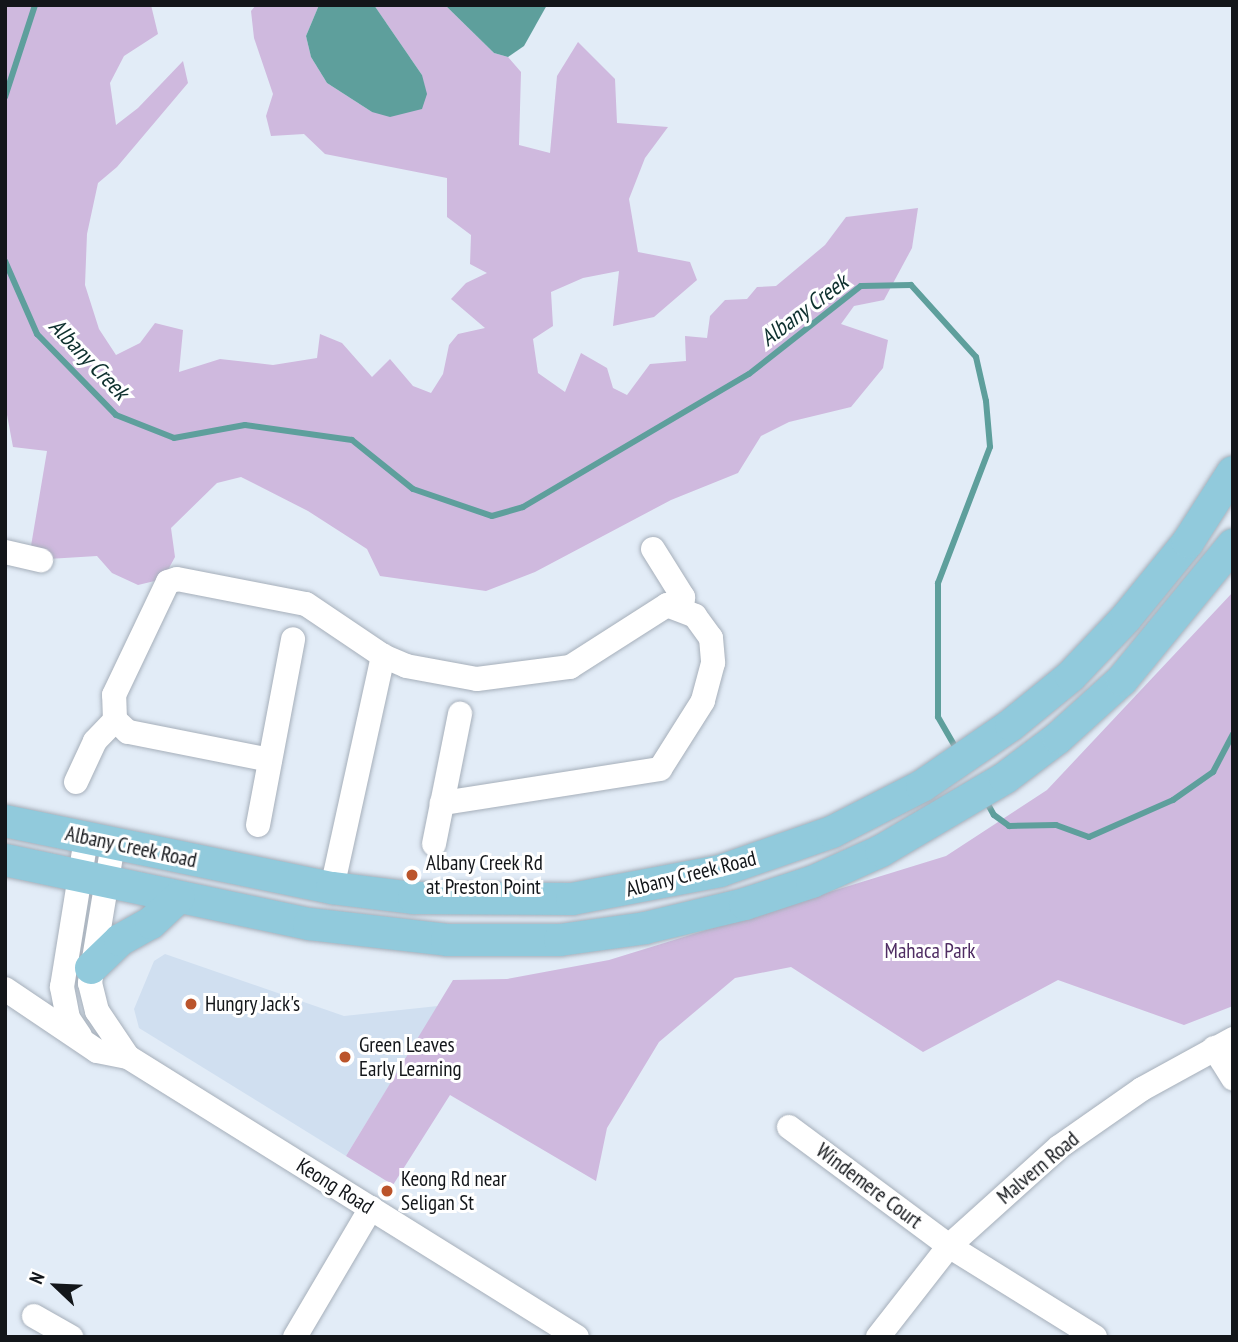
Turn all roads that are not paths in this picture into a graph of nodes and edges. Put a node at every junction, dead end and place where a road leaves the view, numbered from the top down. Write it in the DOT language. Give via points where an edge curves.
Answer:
graph roads {
  1 [pos="1233,472"];
  2 [pos="1233,545"];
  3 [pos="653,549"];
  4 [pos="5,552"];
  5 [pos="40,559"];
  6 [pos="682,608"];
  7 [pos="293,639"];
  8 [pos="383,656"];
  9 [pos="460,714"];
  10 [pos="115,720"];
  11 [pos="270,760"];
  12 [pos="76,782"];
  13 [pos="442,803"];
  14 [pos="5,821"];
  15 [pos="258,825"];
  16 [pos="100,841"];
  17 [pos="434,844"];
  18 [pos="5,860"];
  19 [pos="92,880"];
  20 [pos="332,888"];
  21 [pos="605,895"];
  22 [pos="179,897"];
  23 [pos="613,933"];
  24 [pos="92,982"];
  25 [pos="7,990"];
  26 [pos="63,1000"];
  27 [pos="85,1042"];
  28 [pos="1224,1043"];
  29 [pos="128,1057"];
  30 [pos="1233,1078"];
  31 [pos="789,1127"];
  32 [pos="371,1208"];
  33 [pos="949,1246"];
  34 [pos="34,1316"];
  35 [pos="71,1337"];
  36 [pos="295,1337"];
  37 [pos="577,1337"];
  38 [pos="878,1337"];
  39 [pos="1095,1337"];
  1 -- 21 [label="main road, Albany Creek Road" via="1176,557 1095,652 978,750 922,786 832,832 720,871"];
  2 -- 23 [label="main road, Albany Creek Road" via="1122,680 1058,738 943,818 812,882 733,907"];
  3 -- 6 [label="street" via="683,597"];
  4 -- 5 [label="street"];
  6 -- 8 [label="street" via="667,605 570,667 477,679 405,666"];
  6 -- 13 [label="street" via="695,616 711,638 713,663 703,701 660,768"];
  7 -- 11 [label="street"];
  8 -- 10 [label="street" via="306,604 177,579 159,594 114,695"];
  8 -- 20 [label="street"];
  9 -- 13 [label="street"];
  10 -- 11 [label="street" via="128,732"];
  10 -- 12 [label="street" via="95,741"];
  11 -- 15 [label="street"];
  13 -- 17 [label="street"];
  14 -- 16 [label="main road, Albany Creek Road"];
  16 -- 19 [label="street"];
  16 -- 20 [label="main road, Albany Creek Road"];
  18 -- 19 [label="main road, Albany Creek Road"];
  19 -- 22 [label="main road, Albany Creek Road"];
  19 -- 24 [label="street"];
  19 -- 26 [label="street" via="63,970"];
  20 -- 21 [label="main road, Albany Creek Road" via="414,898 516,900"];
  21 -- 23 [label="main road"];
  22 -- 23 [label="main road, Albany Creek Road" via="331,928 419,938 560,940"];
  22 -- 24 [label="main road" via="151,923 120,940"];
  24 -- 26 [label="street, Keong Road"];
  24 -- 29 [label="street, Keong Road"];
  25 -- 26 [label="street, Keong Road" via="30,999"];
  25 -- 27 [label="street, Keong Road"];
  26 -- 27 [label="street" via="71,1024"];
  27 -- 29 [label="street, Keong Road" via="97,1051"];
  28 -- 30 [label="street"];
  28 -- 33 [label="street, Malvern Road" via="1142,1089 1059,1147"];
  29 -- 32 [label="street, Keong Road"];
  31 -- 33 [label="street, Windemere Court"];
  32 -- 36 [label="street"];
  32 -- 37 [label="street, Keong Road"];
  33 -- 38 [label="street, Malvern Road"];
  33 -- 39 [label="street, Windemere Court"];
  34 -- 35 [label="street"];
}
